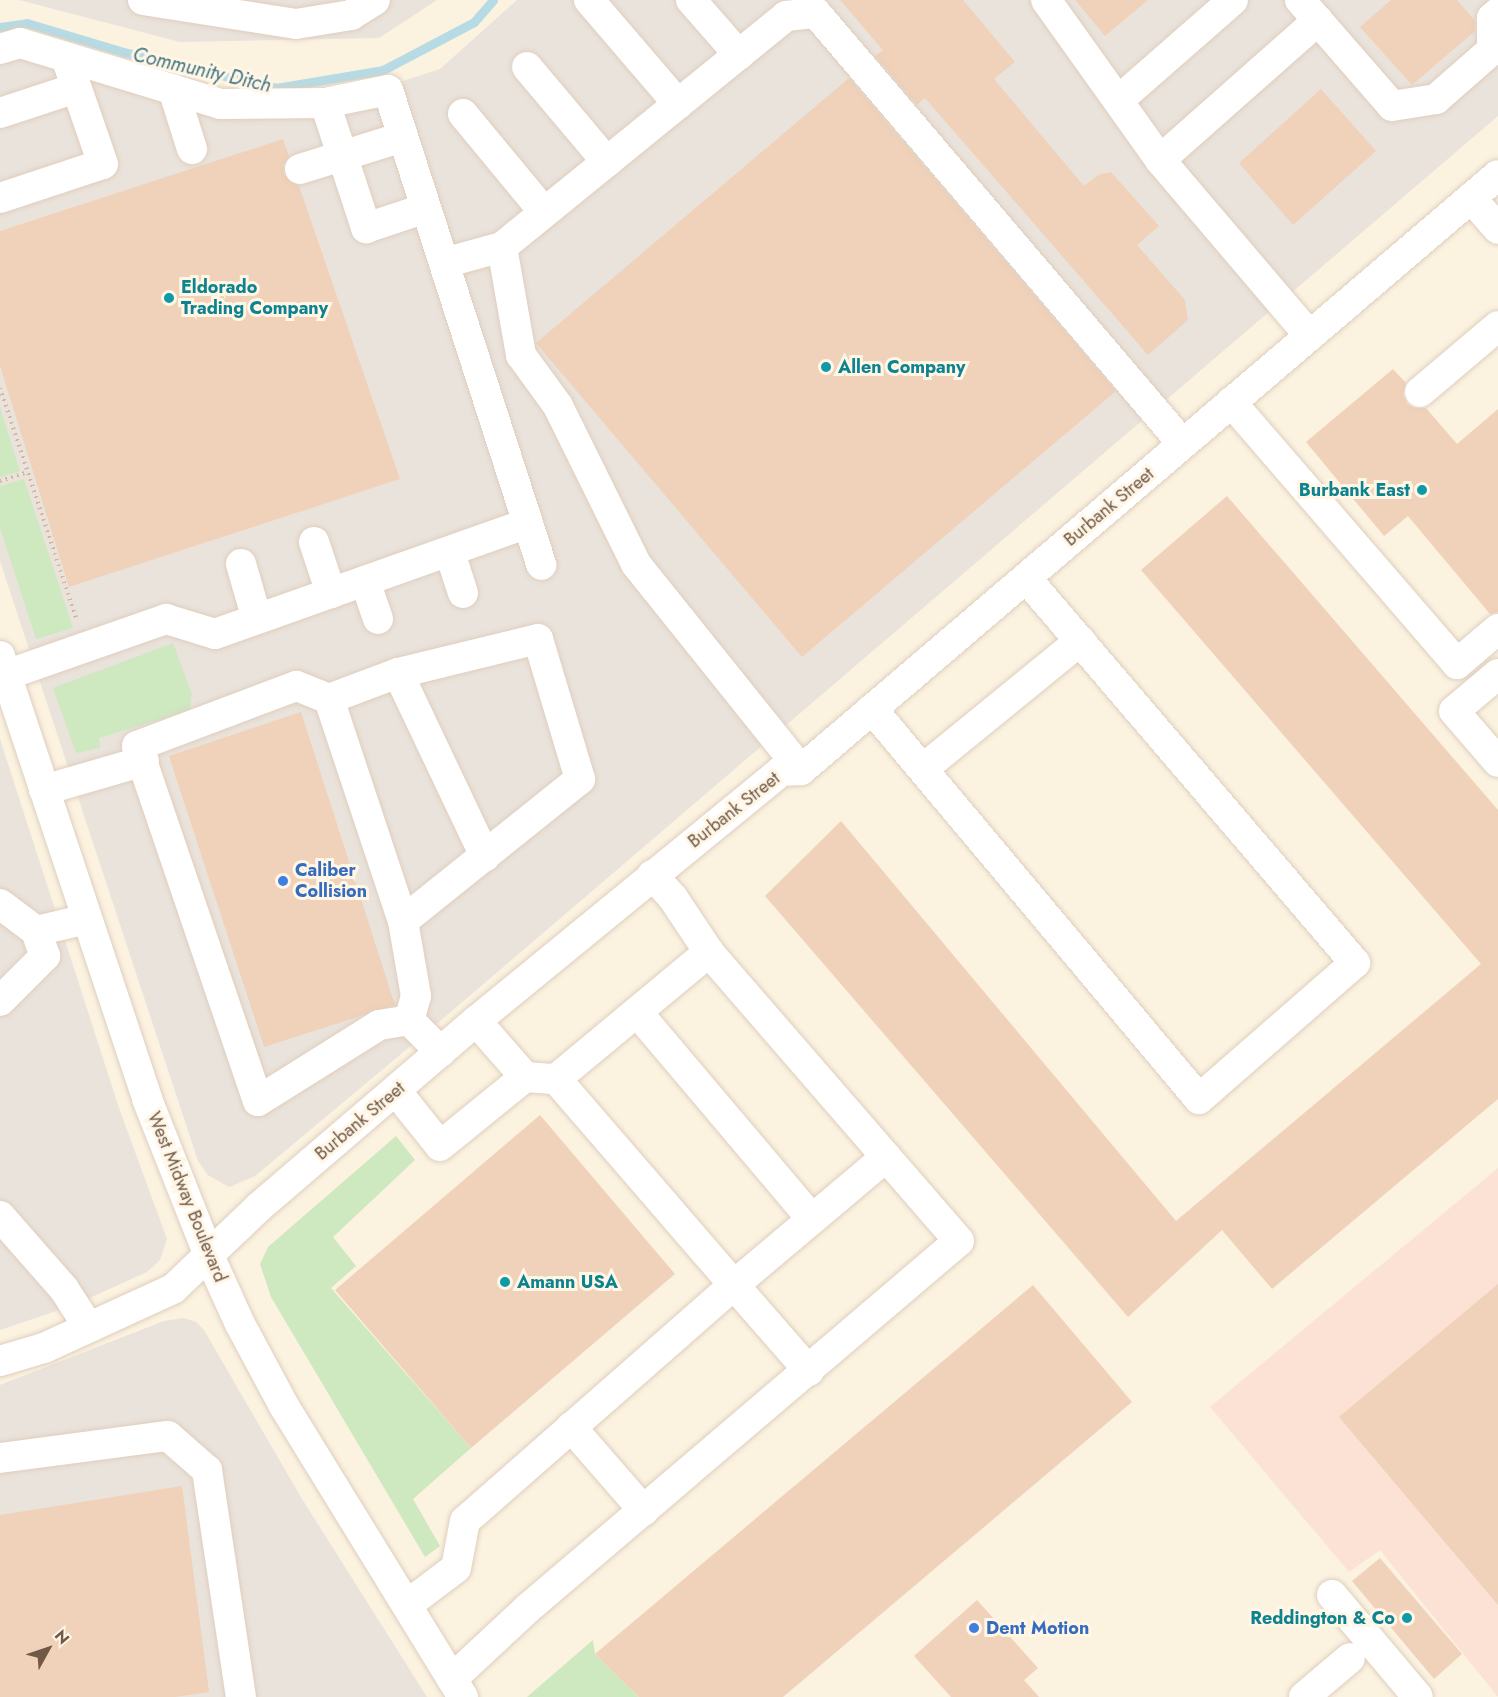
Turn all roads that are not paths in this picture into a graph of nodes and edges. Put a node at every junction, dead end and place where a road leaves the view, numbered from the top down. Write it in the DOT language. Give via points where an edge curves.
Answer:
graph roads {
  1 [pos="143,0"];
  2 [pos="375,0"];
  3 [pos="589,0"];
  4 [pos="691,0"];
  5 [pos="1046,0"];
  6 [pos="1233,0"];
  7 [pos="779,8"];
  8 [pos="1309,10"];
  9 [pos="1498,13"];
  10 [pos="0,49"];
  11 [pos="739,55"];
  12 [pos="66,57"];
  13 [pos="527,67"];
  14 [pos="76,88"];
  15 [pos="173,89"];
  16 [pos="1120,99"];
  17 [pos="324,103"];
  18 [pos="678,104"];
  19 [pos="0,113"];
  20 [pos="463,114"];
  21 [pos="403,137"];
  22 [pos="192,149"];
  23 [pos="342,157"];
  24 [pos="1161,160"];
  25 [pos="607,162"];
  26 [pos="300,169"];
  27 [pos="1498,175"];
  28 [pos="0,198"];
  29 [pos="1471,198"];
  30 [pos="426,208"];
  31 [pos="544,212"];
  32 [pos="1498,229"];
  33 [pos="502,247"];
  34 [pos="444,263"];
  35 [pos="1498,326"];
  36 [pos="1310,336"];
  37 [pos="1420,392"];
  38 [pos="1232,402"];
  39 [pos="1183,444"];
  40 [pos="528,523"];
  41 [pos="314,542"];
  42 [pos="450,553"];
  43 [pos="241,564"];
  44 [pos="541,565"];
  45 [pos="1026,578"];
  46 [pos="365,581"];
  47 [pos="331,593"];
  48 [pos="463,593"];
  49 [pos="257,619"];
  50 [pos="378,619"];
  51 [pos="1498,629"];
  52 [pos="1080,641"];
  53 [pos="3,666"];
  54 [pos="398,673"];
  55 [pos="1498,674"];
  56 [pos="329,699"];
  57 [pos="872,709"];
  58 [pos="11,726"];
  59 [pos="144,761"];
  60 [pos="1498,762"];
  61 [pos="923,769"];
  62 [pos="801,770"];
  63 [pos="44,790"];
  64 [pos="485,856"];
  65 [pos="652,875"];
  66 [pos="0,904"];
  67 [pos="87,919"];
  68 [pos="403,921"];
  69 [pos="36,931"];
  70 [pos="708,952"];
  71 [pos="0,1001"];
  72 [pos="637,1012"];
  73 [pos="409,1020"];
  74 [pos="476,1021"];
  75 [pos="441,1052"];
  76 [pos="525,1077"];
  77 [pos="556,1079"];
  78 [pos="396,1091"];
  79 [pos="886,1157"];
  80 [pos="0,1216"];
  81 [pos="812,1219"];
  82 [pos="210,1258"];
  83 [pos="734,1285"];
  84 [pos="89,1328"];
  85 [pos="0,1361"];
  86 [pos="809,1371"];
  87 [pos="571,1427"];
  88 [pos="0,1458"];
  89 [pos="644,1512"];
  90 [pos="1332,1595"];
  91 [pos="407,1605"];
  92 [pos="1350,1658"];
  93 [pos="458,1688"];
  94 [pos="241,1697"];
  95 [pos="1304,1697"];
  96 [pos="1418,1697"];
  1 -- 2 [label="street" via="296,24 351,15"];
  3 -- 18 [label="street"];
  4 -- 11 [label="street"];
  5 -- 16 [label="street"];
  6 -- 16 [label="street"];
  7 -- 11 [label="street"];
  7 -- 39 [label="street" via="816,13"];
  8 -- 9 [label="street" via="1392,106 1436,99 1492,50 1492,18"];
  8 -- 24 [label="street"];
  10 -- 12 [label="street" via="20,43"];
  11 -- 18 [label="street"];
  12 -- 14 [label="street"];
  12 -- 15 [label="street"];
  13 -- 25 [label="street"];
  14 -- 19 [label="street"];
  14 -- 28 [label="street" via="103,164"];
  15 -- 17 [label="street" via="221,104"];
  15 -- 22 [label="street"];
  16 -- 24 [label="street"];
  17 -- 21 [label="street" via="388,90"];
  17 -- 23 [label="street"];
  18 -- 25 [label="street"];
  20 -- 31 [label="street"];
  21 -- 23 [label="street"];
  21 -- 30 [label="street"];
  23 -- 26 [label="street"];
  23 -- 30 [label="street" via="366,228"];
  24 -- 36 [label="street"];
  25 -- 31 [label="street"];
  27 -- 29 [label="street, Burbank Street"];
  29 -- 32 [label="street"];
  29 -- 36 [label="street, Burbank Street"];
  30 -- 34 [label="street"];
  31 -- 33 [label="street"];
  33 -- 34 [label="street"];
  33 -- 62 [label="street" via="521,355 558,406 636,564"];
  34 -- 40 [label="street"];
  35 -- 37 [label="street"];
  36 -- 38 [label="street, Burbank Street"];
  38 -- 39 [label="street, Burbank Street"];
  38 -- 51 [label="street" via="1457,664"];
  39 -- 45 [label="street, Burbank Street"];
  40 -- 42 [label="street"];
  40 -- 44 [label="street"];
  41 -- 47 [label="street"];
  42 -- 46 [label="street"];
  42 -- 48 [label="street"];
  43 -- 49 [label="street"];
  45 -- 52 [label="street"];
  45 -- 57 [label="street, Burbank Street"];
  46 -- 47 [label="street"];
  46 -- 50 [label="street"];
  47 -- 49 [label="street"];
  49 -- 53 [label="street" via="215,634 166,619"];
  52 -- 61 [label="street"];
  52 -- 61 [label="street" via="1355,963 1199,1099"];
  53 -- 58 [label="street, West Midway Boulevard"];
  54 -- 56 [label="street"];
  54 -- 64 [label="street"];
  54 -- 64 [label="street" via="538,639 580,779"];
  55 -- 60 [label="street" via="1454,711"];
  56 -- 59 [label="street" via="296,686 138,746"];
  56 -- 68 [label="street"];
  57 -- 61 [label="street"];
  57 -- 62 [label="street, Burbank Street"];
  58 -- 63 [label="street, West Midway Boulevard"];
  59 -- 63 [label="street"];
  59 -- 73 [label="street" via="258,1101 379,1025"];
  62 -- 65 [label="street, Burbank Street" via="781,771"];
  63 -- 67 [label="street, West Midway Boulevard"];
  64 -- 68 [label="street"];
  65 -- 70 [label="street"];
  65 -- 74 [label="street, Burbank Street"];
  66 -- 69 [label="street"];
  67 -- 69 [label="street"];
  67 -- 82 [label="street, West Midway Boulevard" via="147,1099"];
  68 -- 73 [label="street" via="416,996"];
  69 -- 71 [label="street" via="45,956"];
  70 -- 72 [label="street"];
  70 -- 79 [label="street"];
  72 -- 77 [label="street"];
  72 -- 81 [label="street"];
  73 -- 75 [label="street"];
  74 -- 75 [label="street, Burbank Street"];
  74 -- 76 [label="street"];
  75 -- 78 [label="street, Burbank Street"];
  76 -- 77 [label="street"];
  76 -- 78 [label="street" via="440,1146"];
  77 -- 83 [label="street"];
  78 -- 82 [label="street, Burbank Street" via="259,1207"];
  79 -- 81 [label="street"];
  79 -- 86 [label="street" via="959,1241"];
  80 -- 84 [label="street" via="64,1289"];
  81 -- 83 [label="street"];
  82 -- 84 [label="street, Burbank Street" via="173,1289"];
  82 -- 91 [label="street, West Midway Boulevard" via="284,1406"];
  83 -- 86 [label="street"];
  83 -- 87 [label="street"];
  84 -- 85 [label="street, Burbank Street" via="44,1348"];
  86 -- 89 [label="street"];
  87 -- 89 [label="street"];
  87 -- 91 [label="street" via="465,1521 456,1568"];
  88 -- 94 [label="street" via="168,1436 207,1470"];
  89 -- 93 [label="street"];
  90 -- 96 [label="street"];
  91 -- 93 [label="street, West Midway Boulevard"];
  92 -- 95 [label="street"];
}
